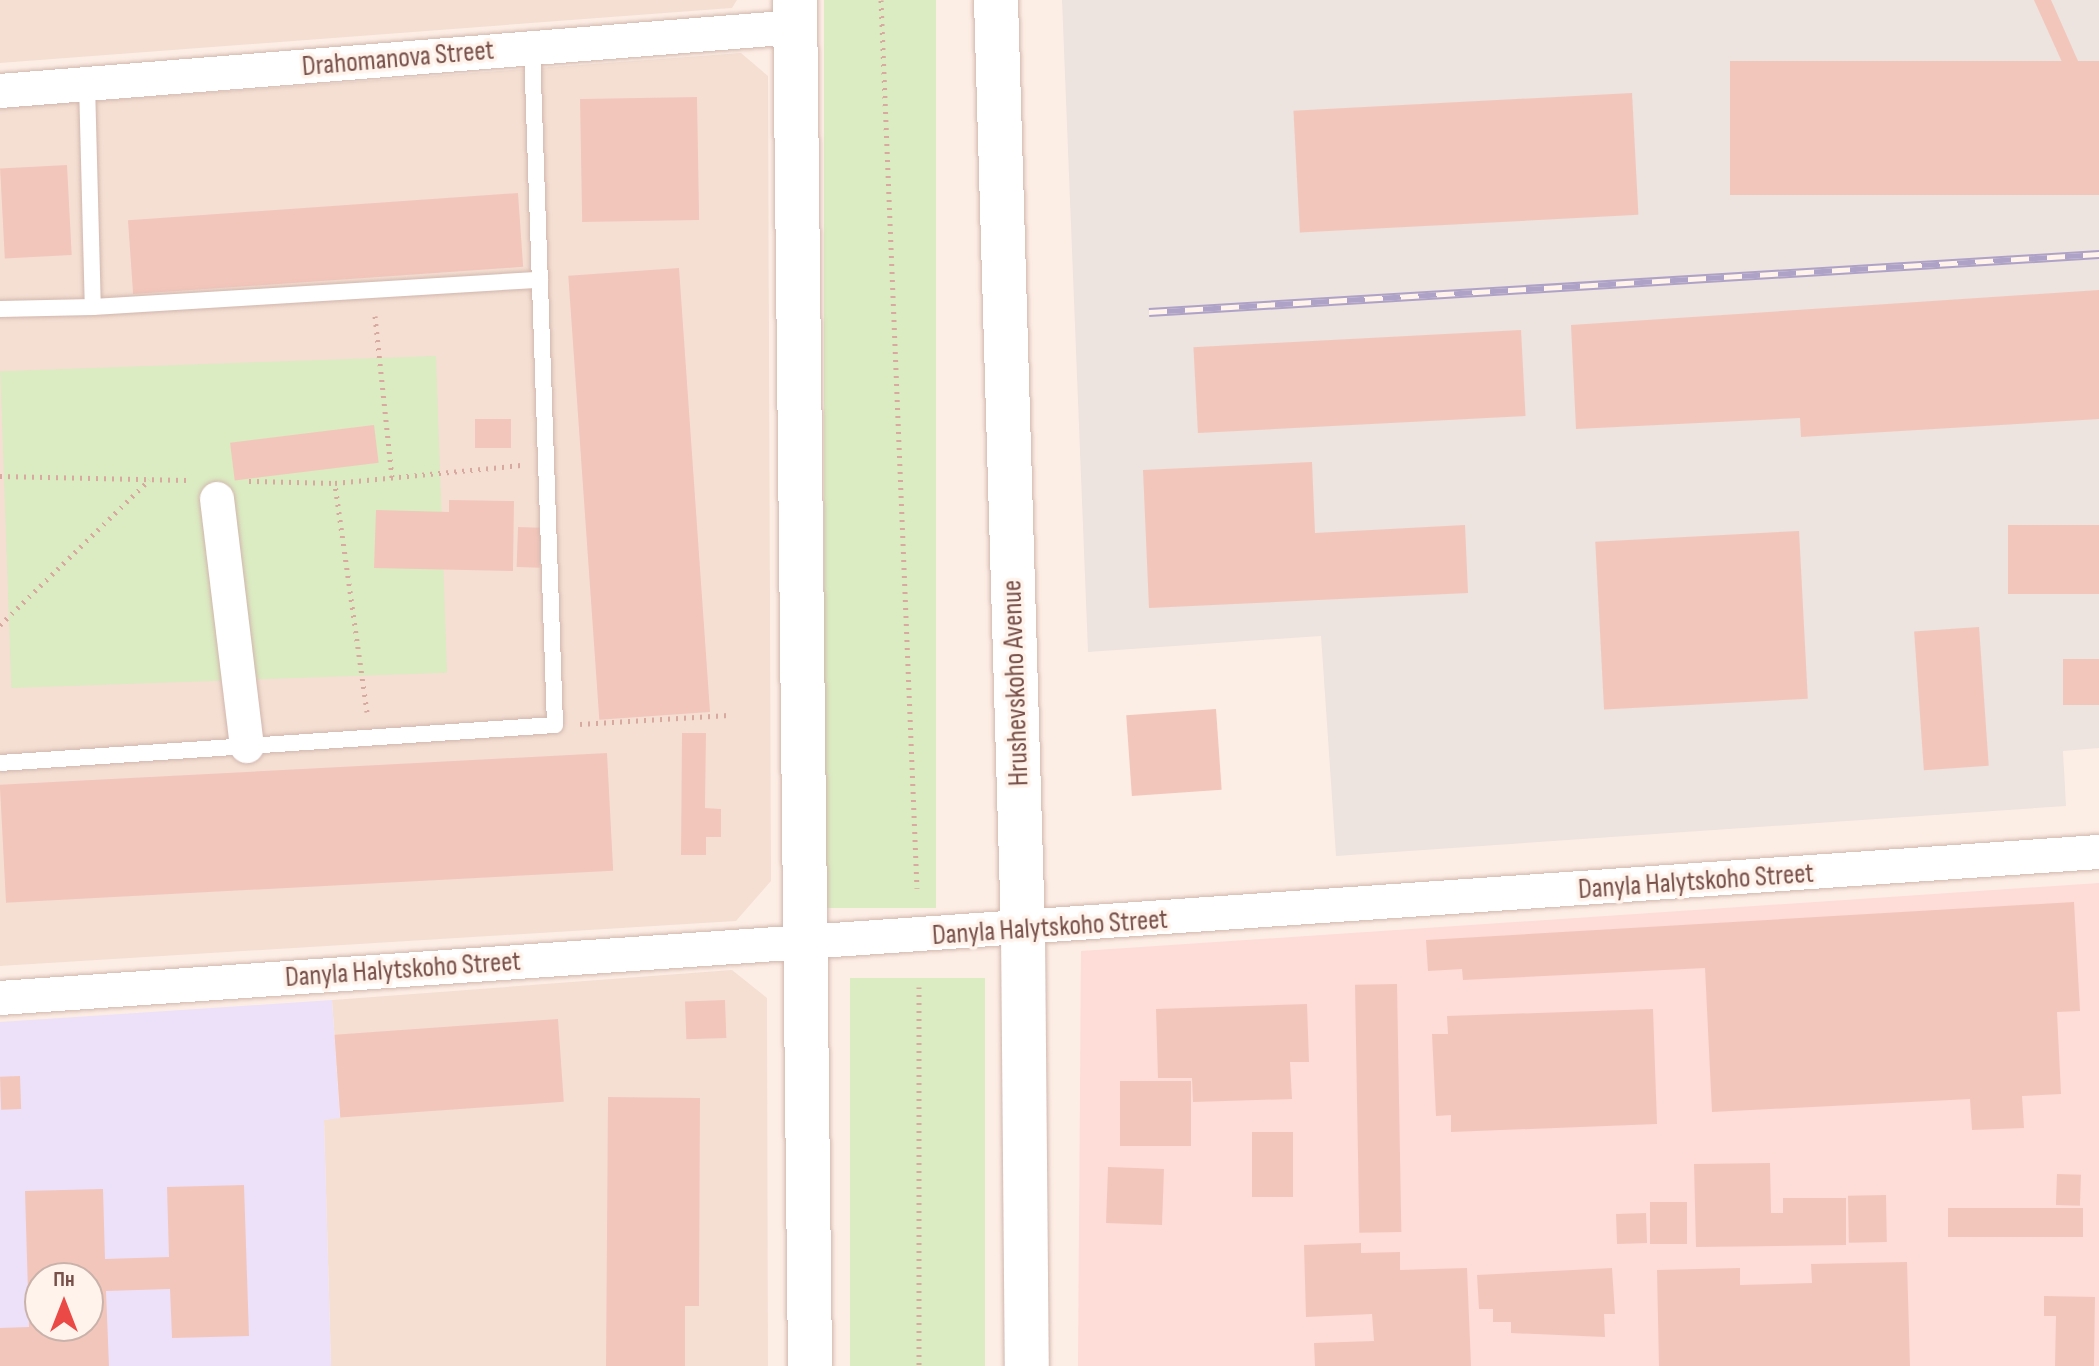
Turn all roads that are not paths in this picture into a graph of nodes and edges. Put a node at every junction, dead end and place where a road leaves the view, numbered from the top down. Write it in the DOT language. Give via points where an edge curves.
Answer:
graph roads {
  1 [pos="996,0"];
  2 [pos="795,13"];
  3 [pos="532,49"];
  4 [pos="87,84"];
  5 [pos="0,91"];
  6 [pos="540,280"];
  7 [pos="93,307"];
  8 [pos="0,309"];
  9 [pos="219,487"];
  10 [pos="247,746"];
  11 [pos="0,763"];
  12 [pos="2099,852"];
  13 [pos="1023,932"];
  14 [pos="809,943"];
  15 [pos="0,998"];
  16 [pos="810,1366"];
  17 [pos="1027,1366"];
  1 -- 13 [label="main road, Hrushevskoho Avenue"];
  2 -- 3 [label="street, Drahomanova Street"];
  2 -- 14 [label="main road"];
  3 -- 4 [label="street, Drahomanova Street"];
  3 -- 6 [label="lane"];
  4 -- 5 [label="street, Drahomanova Street"];
  4 -- 7 [label="lane"];
  6 -- 7 [label="lane"];
  6 -- 10 [label="lane" via="555,725"];
  7 -- 8 [label="lane"];
  9 -- 10 [label="street"];
  10 -- 11 [label="lane"];
  12 -- 13 [label="street, Danyla Halytskoho Street"];
  13 -- 14 [label="street, Danyla Halytskoho Street"];
  13 -- 17 [label="main road, Hrushevskoho Avenue"];
  14 -- 15 [label="street, Danyla Halytskoho Street"];
  14 -- 16 [label="main road"];
}
